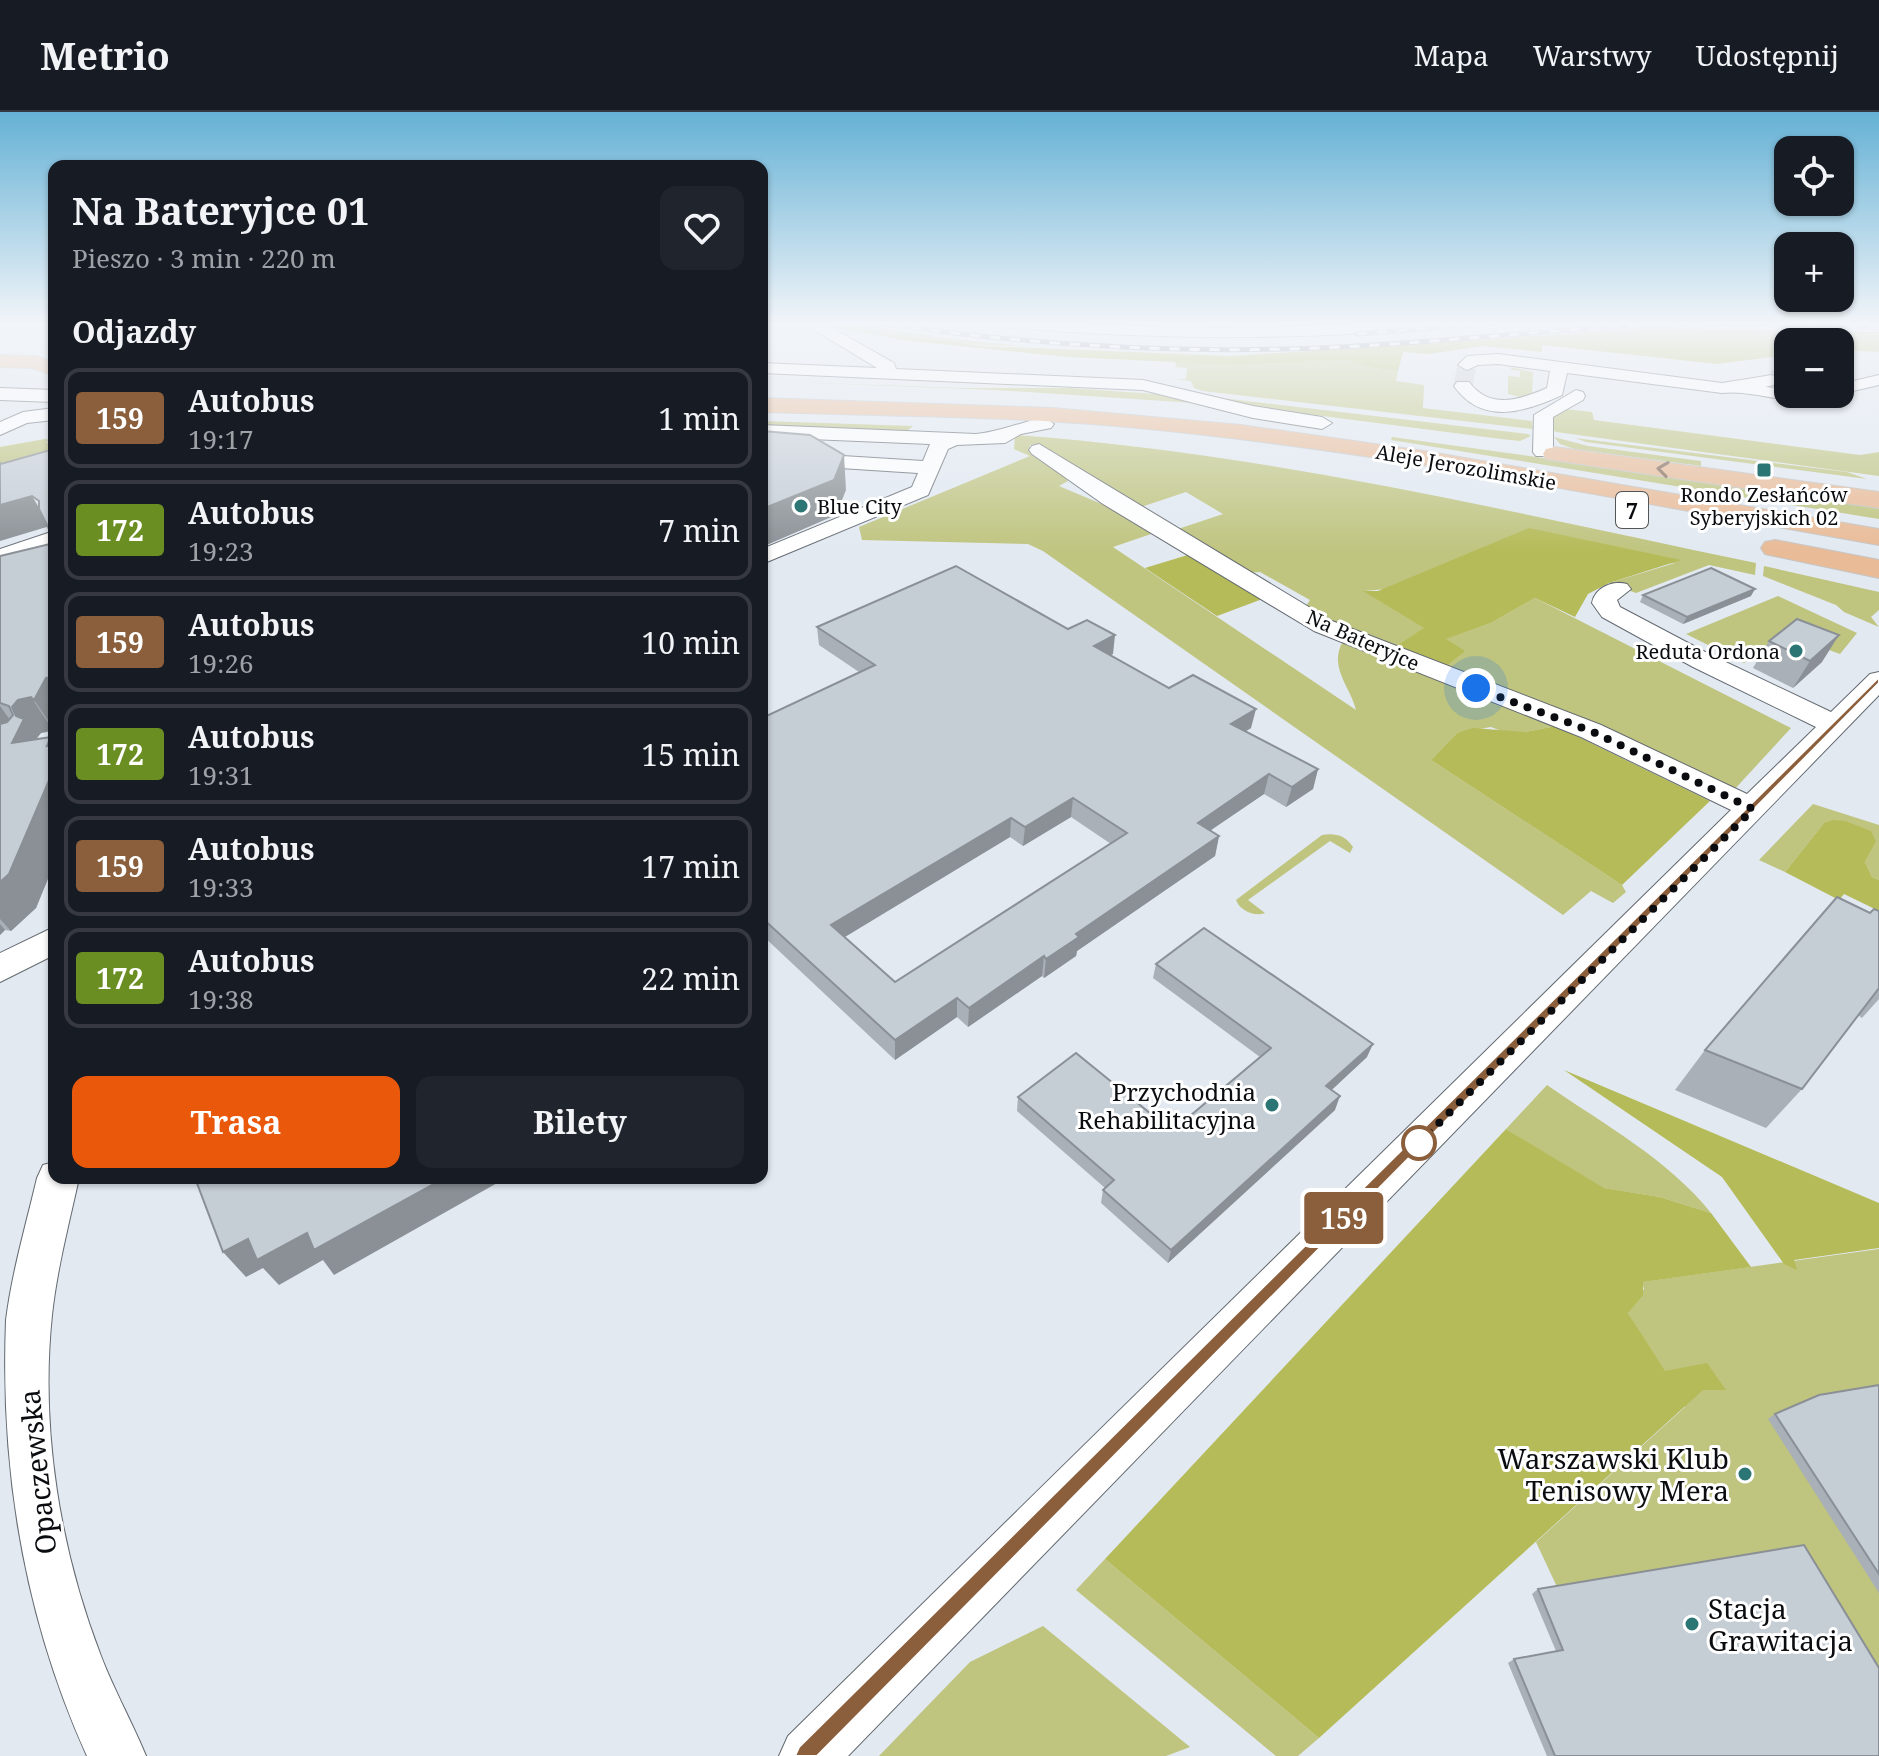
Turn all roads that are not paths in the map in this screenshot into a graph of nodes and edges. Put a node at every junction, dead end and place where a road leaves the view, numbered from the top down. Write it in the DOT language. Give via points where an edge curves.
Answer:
graph roads {
  1 [pos="985,399"];
  2 [pos="1208,399"];
  3 [pos="1474,399"];
  4 [pos="1535,399"];
  5 [pos="1571,399"];
  6 [pos="1069,402"];
  7 [pos="768,405"];
  8 [pos="968,412"];
  9 [pos="48,416"];
  10 [pos="1322,423"];
  11 [pos="1044,424"];
  12 [pos="7,432"];
  13 [pos="1005,437"];
  14 [pos="954,439"];
  15 [pos="1212,441"];
  16 [pos="768,445"];
  17 [pos="768,445"];
  18 [pos="1039,450"];
  19 [pos="1543,452"];
  20 [pos="999,458"];
  21 [pos="930,468"];
  22 [pos="1668,496"];
  23 [pos="1879,500"];
  24 [pos="1536,504"];
  25 [pos="1879,526"];
  26 [pos="1879,537"];
  27 [pos="48,540"];
  28 [pos="1751,544"];
  29 [pos="768,555"];
  30 [pos="1879,555"];
  31 [pos="0,557"];
  32 [pos="40,567"];
  33 [pos="1879,569"];
  34 [pos="0,576"];
  35 [pos="1619,589"];
  36 [pos="1879,680"];
  37 [pos="1835,725"];
  38 [pos="1753,809"];
  39 [pos="48,942"];
  40 [pos="0,969"];
  41 [pos="57,1184"];
  42 [pos="117,1756"];
  43 [pos="808,1756"];
  1 -- 6 [label="main road, Aleje Jerozolimskie / 7"];
  2 -- 10 [label="street"];
  3 -- 4 [label="street" via="1492,405"];
  5 -- 19 [label="street" via="1543,415"];
  6 -- 10 [label="main road, Aleje Jerozolimskie / 7"];
  6 -- 22 [label="main road, Aleje Jerozolimskie" via="1335,436"];
  7 -- 8 [label="main road, Aleje Jerozolimskie / 7"];
  8 -- 11 [label="main road, 7"];
  8 -- 22 [label="main road, Aleje Jerozolimskie" via="1045,413 1265,436"];
  9 -- 12 [label="street"];
  10 -- 19 [label="main road, Aleje Jerozolimskie / 7"];
  11 -- 13 [label="street" via="1015,429"];
  11 -- 15 [label="main road, 7"];
  13 -- 14 [label="street"];
  13 -- 20 [label="street"];
  14 -- 16 [label="street"];
  14 -- 21 [label="street" via="939,446"];
  15 -- 24 [label="main road, Aleje Jerozolimskie"];
  15 -- 30 [label="main road, 7" via="1319,452"];
  17 -- 21 [label="street"];
  18 -- 38 [label="street, Na Bateryjce" via="1323,626 1591,731"];
  23 -- 19 [label="main road, Aleje Jerozolimskie / 7, one-way"];
  21 -- 29 [label="street" via="921,491"];
  22 -- 25 [label="main road, Aleje Jerozolimskie"];
  22 -- 26 [label="main road, Aleje Jerozolimskie"];
  27 -- 31 [label="street"];
  28 -- 33 [label="main road"];
  32 -- 34 [label="street"];
  35 -- 37 [label="street" via="1605,597 1611,612"];
  36 -- 37 [label="street"];
  37 -- 38 [label="street"];
  38 -- 43 [label="street"];
  39 -- 40 [label="street"];
  41 -- 42 [label="street, Opaczewska" via="36,1269 27,1339 27,1439 38,1537 58,1618"];
}
